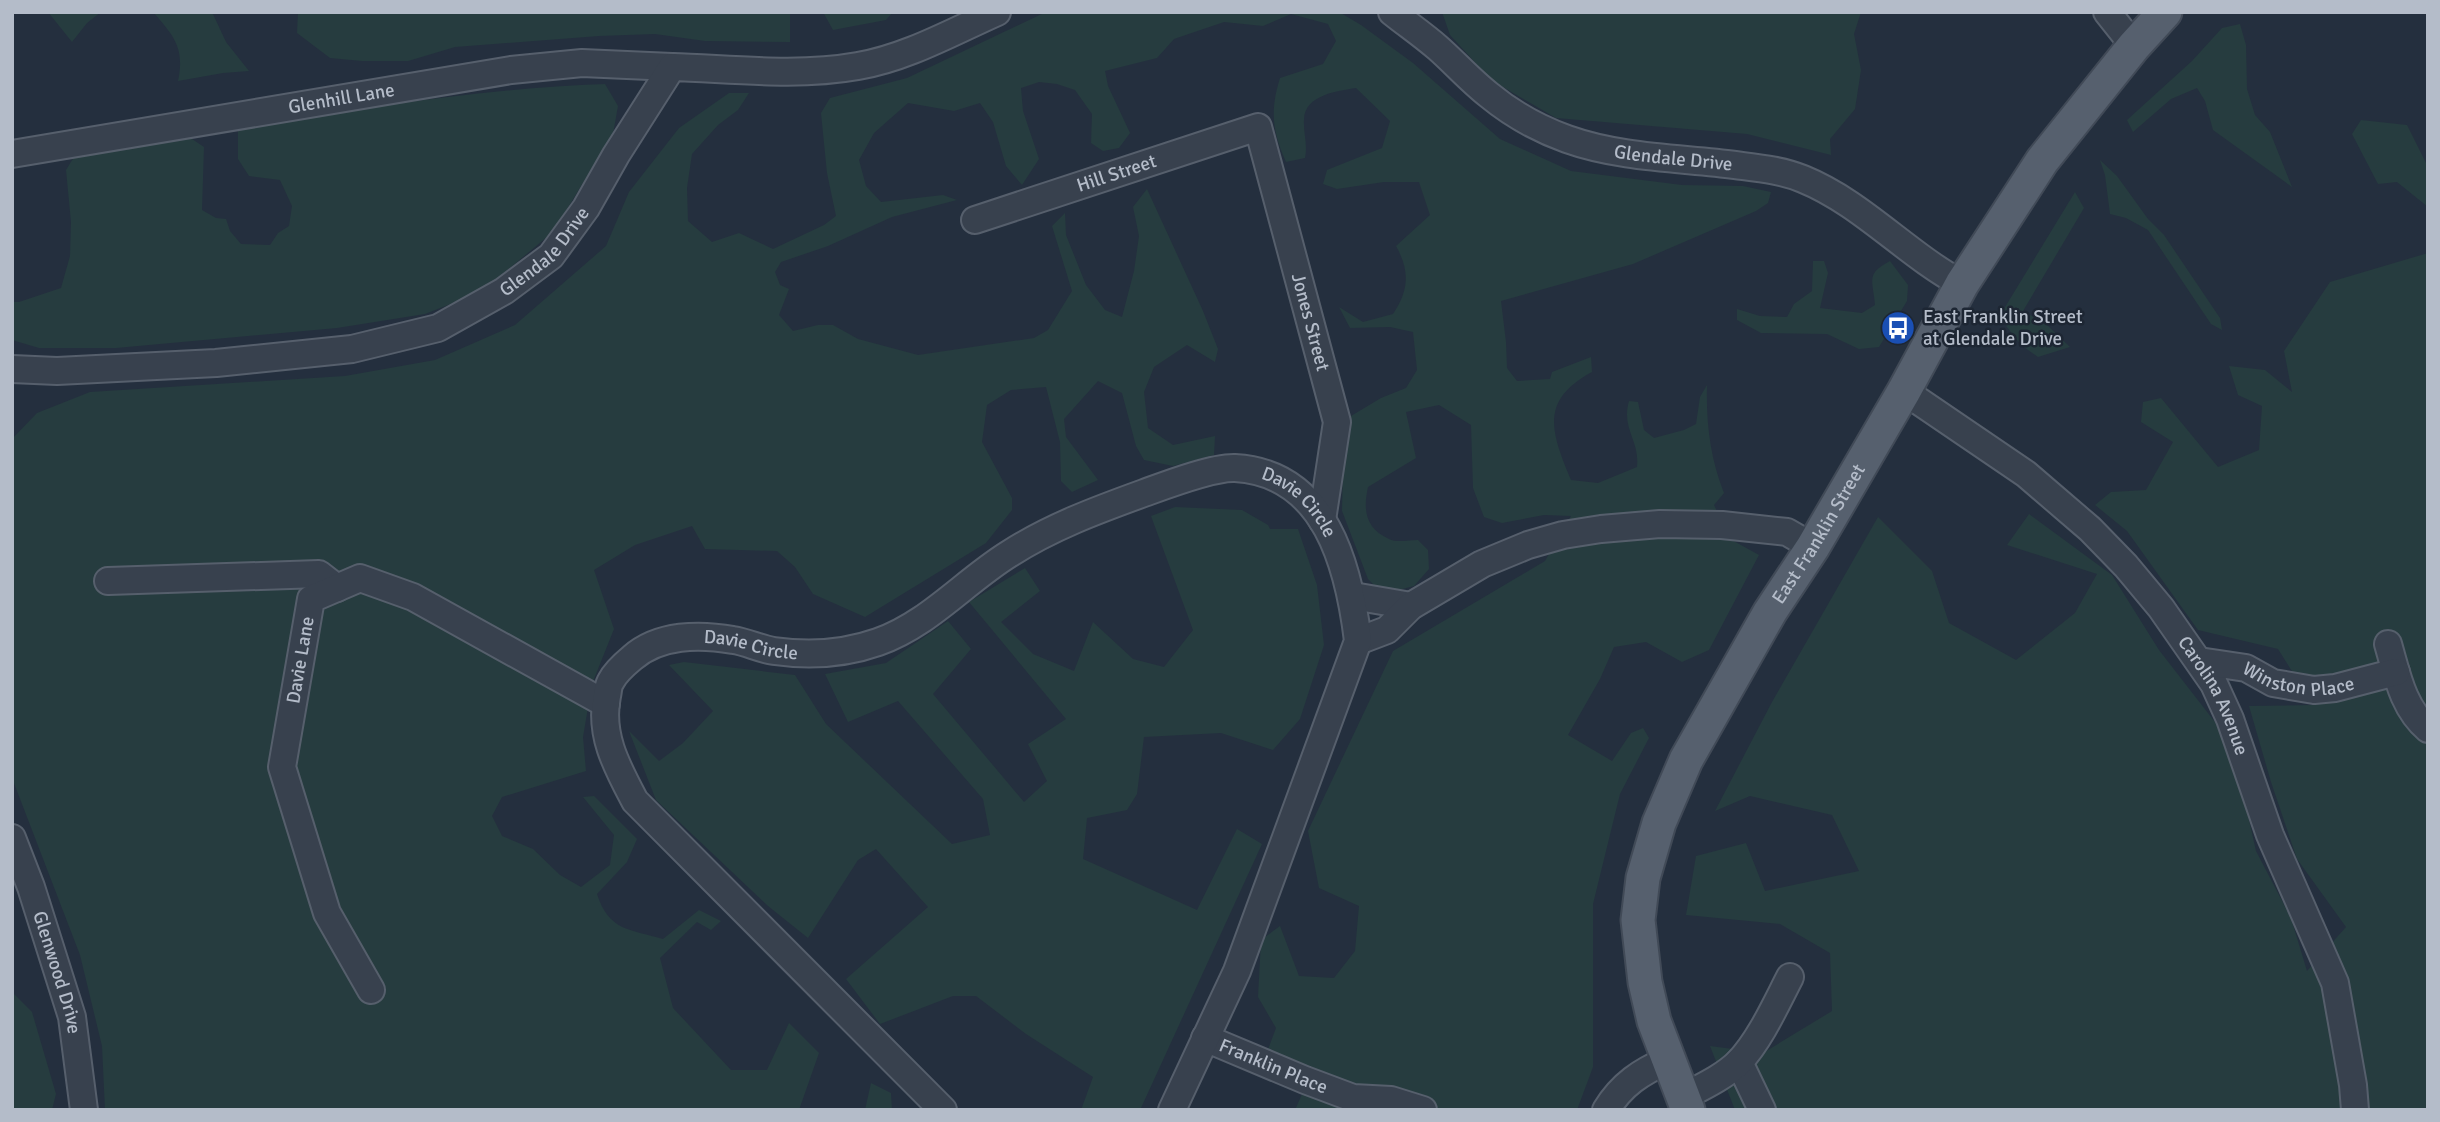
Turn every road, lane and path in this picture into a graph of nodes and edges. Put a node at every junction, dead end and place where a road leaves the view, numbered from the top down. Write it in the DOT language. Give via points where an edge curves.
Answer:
graph roads {
  1 [pos="997,12"];
  2 [pos="1392,12"];
  3 [pos="2108,12"];
  4 [pos="2165,12"];
  5 [pos="2134,46"];
  6 [pos="671,66"];
  7 [pos="1258,127"];
  8 [pos="12,154"];
  9 [pos="975,220"];
  10 [pos="1962,284"];
  11 [pos="12,369"];
  12 [pos="1904,391"];
  13 [pos="1322,520"];
  14 [pos="1813,547"];
  15 [pos="108,581"];
  16 [pos="337,588"];
  17 [pos="1353,596"];
  18 [pos="1411,606"];
  19 [pos="1358,641"];
  20 [pos="2388,644"];
  21 [pos="2200,661"];
  22 [pos="2396,672"];
  23 [pos="606,704"];
  24 [pos="2428,729"];
  25 [pos="12,838"];
  26 [pos="1790,977"];
  27 [pos="371,990"];
  28 [pos="1205,1038"];
  29 [pos="1668,1060"];
  30 [pos="1739,1062"];
  31 [pos="1685,1103"];
  32 [pos="84,1110"];
  33 [pos="943,1110"];
  34 [pos="1172,1110"];
  35 [pos="1423,1110"];
  36 [pos="1606,1110"];
  37 [pos="1762,1110"];
  38 [pos="2355,1110"];
  1 -- 6 [label="street" via="909,51 859,66 803,71"];
  2 -- 10 [label="street, Glendale Drive" via="1488,95 1544,129 1595,146 1763,169 1804,180 1845,201"];
  3 -- 5 [label="street"];
  4 -- 5 [label="main road, East Franklin Street"];
  5 -- 10 [label="main road, East Franklin Street" via="2042,162"];
  6 -- 8 [label="street, Glenhill Lane" via="582,63 511,71"];
  6 -- 11 [label="street, Glendale Drive" via="586,208 551,256 504,291 439,328 352,349 216,363"];
  7 -- 9 [label="street, Hill Street"];
  7 -- 13 [label="street, Jones Street" via="1337,422"];
  10 -- 12 [label="main road, East Franklin Street"];
  12 -- 14 [label="main road, East Franklin Street"];
  12 -- 21 [label="street, Carolina Avenue" via="2026,474 2090,529 2143,587"];
  13 -- 17 [label="street, Davie Circle" via="1338,548"];
  13 -- 23 [label="street, Davie Circle" via="1303,495 1267,473 1233,468 1182,480 1049,531 1007,554 914,626 878,642 841,653 810,654 772,651 734,640 670,638 634,656 610,681"];
  14 -- 18 [label="street" via="1787,532 1722,525 1601,529 1528,545 1482,564"];
  14 -- 29 [label="main road, East Franklin Street" via="1770,612 1686,760 1659,823 1643,878 1637,920 1645,982"];
  15 -- 16 [label="street" via="319,574"];
  16 -- 23 [label="street, Davie Lane" via="360,578 414,597"];
  16 -- 27 [label="street, Davie Lane" via="311,599 282,767 327,913"];
  17 -- 18 [label="street"];
  17 -- 19 [label="street, Davie Circle"];
  18 -- 19 [label="street" via="1387,630"];
  19 -- 28 [label="street, Davie Circle" via="1237,971"];
  20 -- 22 [label="street"];
  21 -- 22 [label="street, Winston Place" via="2246,668 2273,683 2314,690"];
  21 -- 38 [label="street, Carolina Avenue" via="2230,719 2270,835 2335,983"];
  22 -- 24 [label="street" via="2407,705"];
  23 -- 33 [label="street, Davie Circle" via="603,715 612,756 635,801"];
  25 -- 32 [label="street, Glenwood Drive" via="72,1017"];
  26 -- 30 [label="street"];
  28 -- 34 [label="street, Davie Circle"];
  28 -- 35 [label="street, Franklin Place" via="1353,1098 1391,1100"];
  29 -- 31 [label="main road, East Franklin Street"];
  29 -- 36 [label="street" via="1630,1080"];
  30 -- 31 [label="street"];
  30 -- 37 [label="street"];
}
